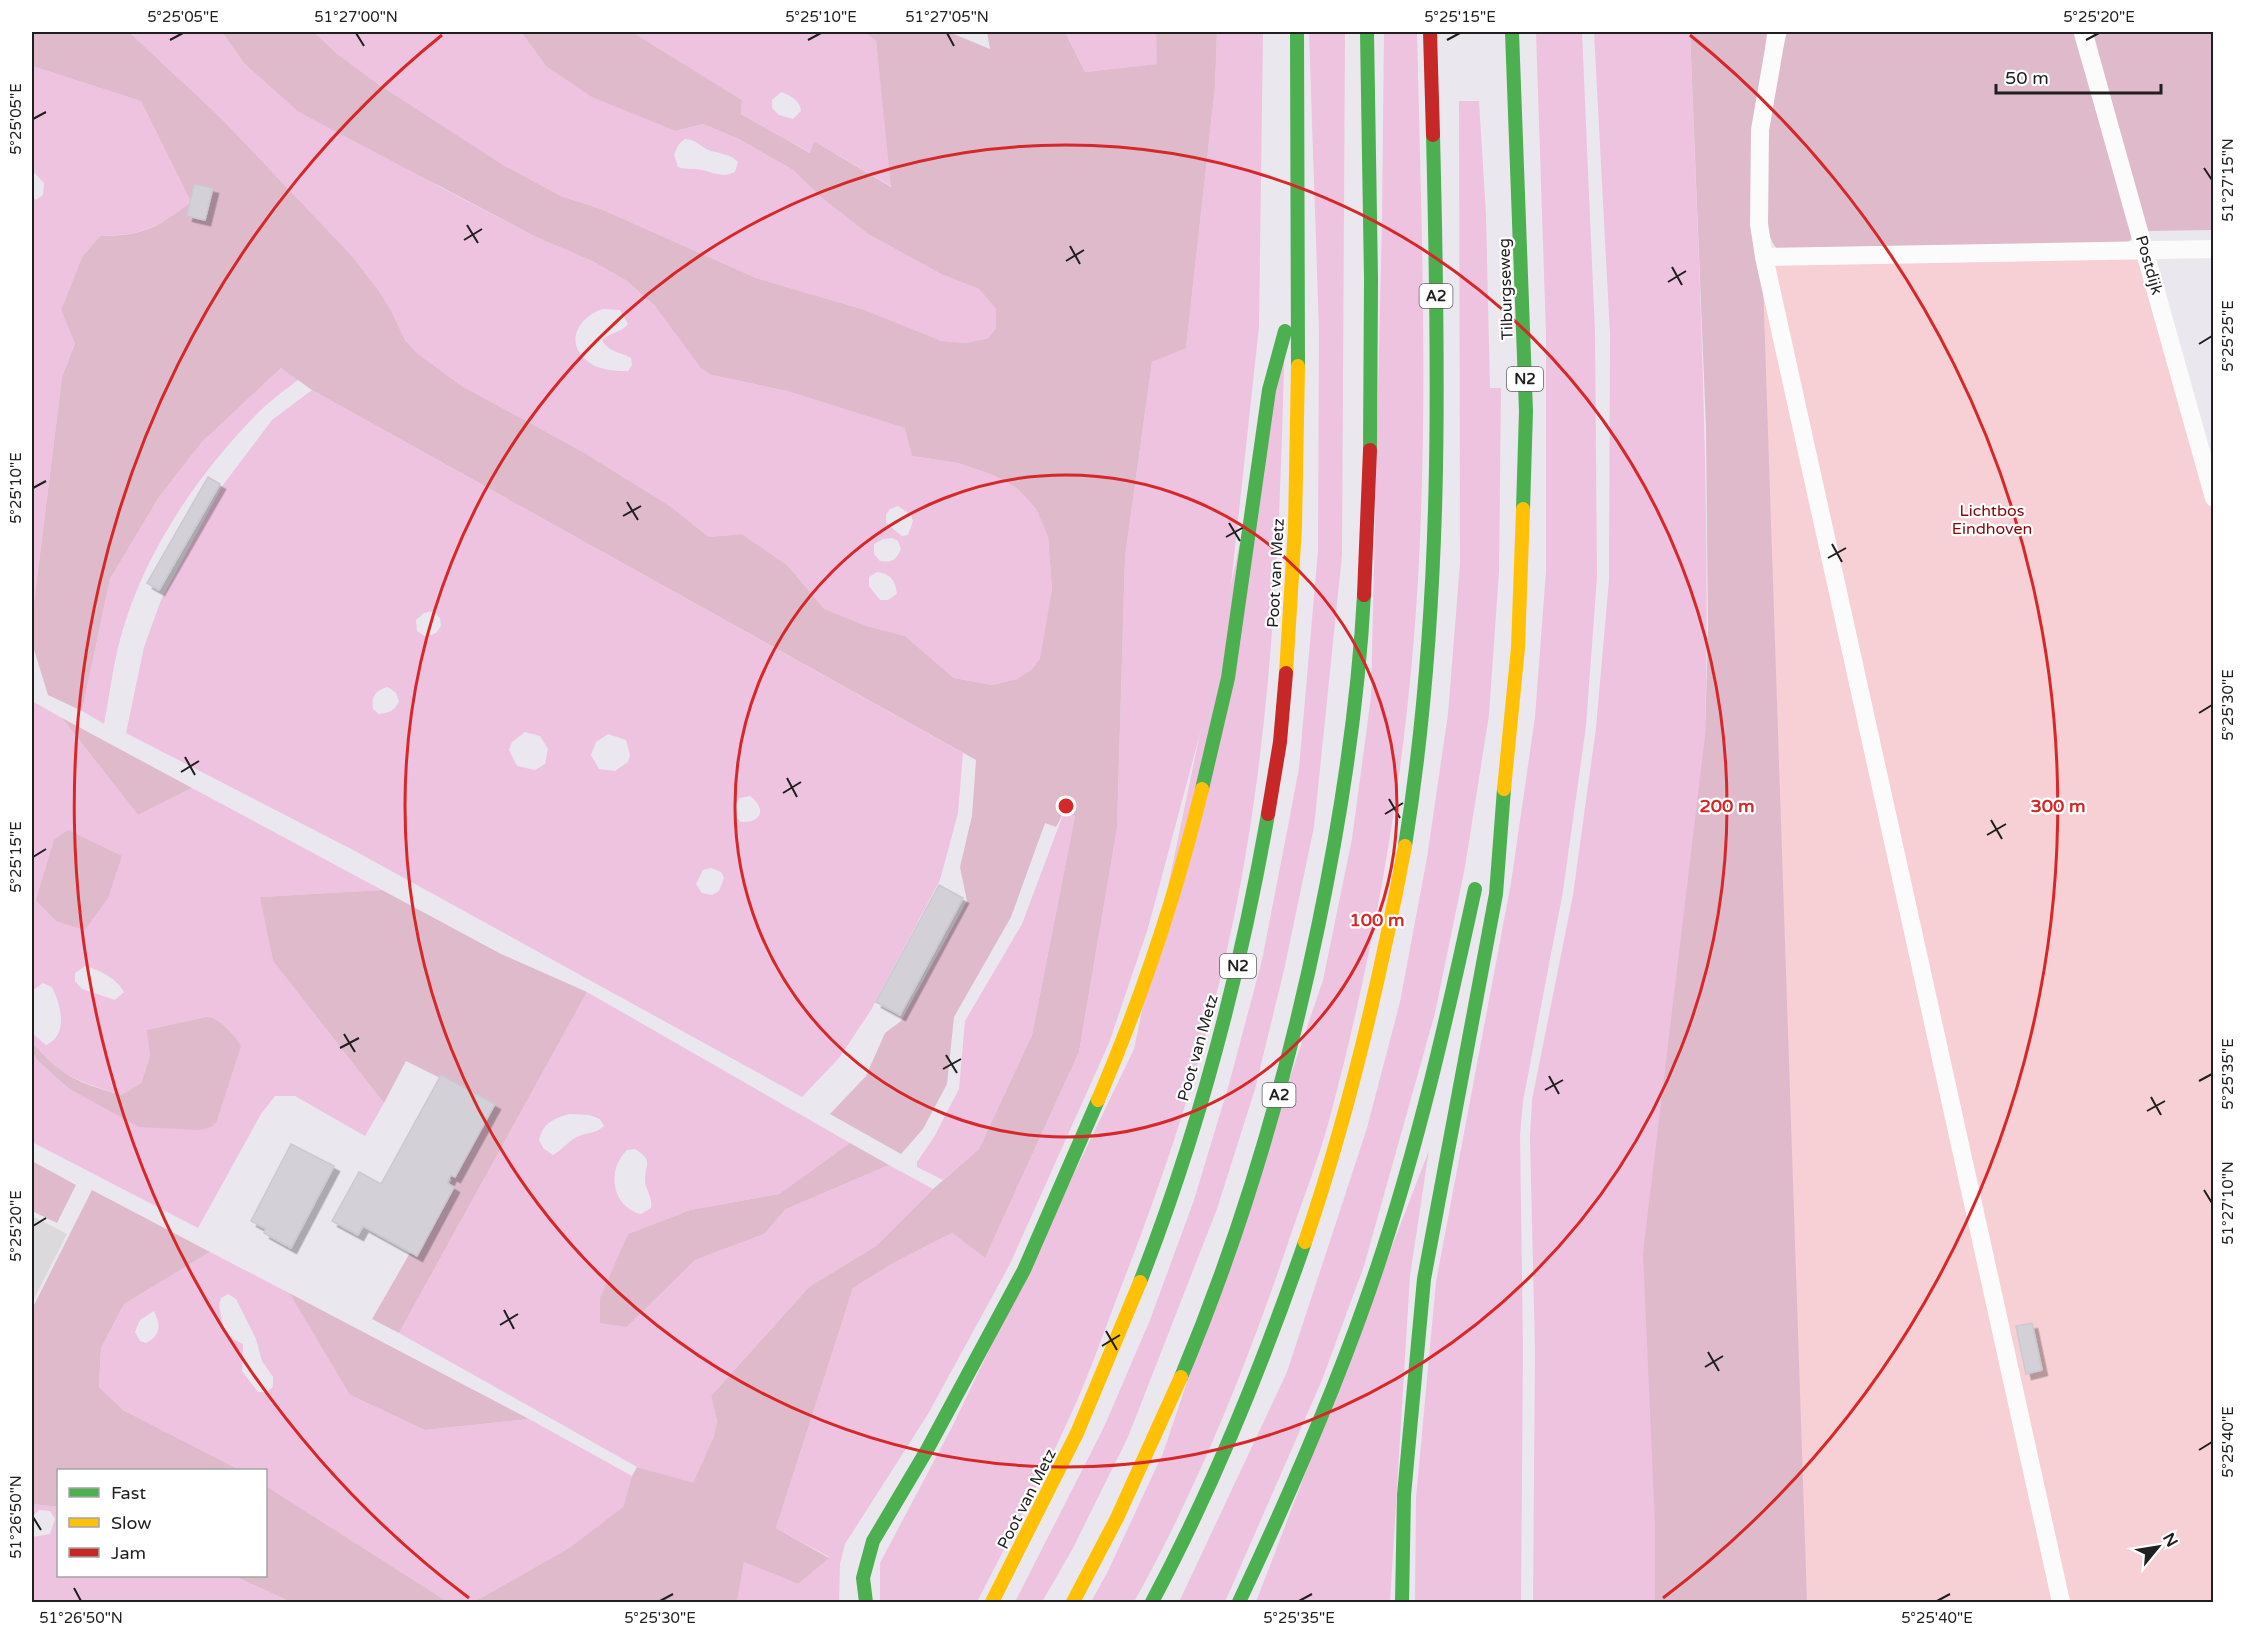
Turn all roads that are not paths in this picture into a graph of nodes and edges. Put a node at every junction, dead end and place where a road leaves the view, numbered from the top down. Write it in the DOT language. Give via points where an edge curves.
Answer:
graph roads {
  1 [pos="1297,32"];
  2 [pos="1367,32"];
  3 [pos="1430,32"];
  4 [pos="1512,32"];
  5 [pos="1777,32"];
  6 [pos="2083,32"];
  7 [pos="2145,248"];
  8 [pos="2214,249"];
  9 [pos="1764,257"];
  10 [pos="1297,286"];
  11 [pos="2214,498"];
  12 [pos="1509,726"];
  13 [pos="1486,837"];
  14 [pos="1477,880"];
  15 [pos="866,1602"];
  16 [pos="992,1602"];
  17 [pos="1073,1602"];
  18 [pos="1152,1602"];
  19 [pos="1239,1602"];
  20 [pos="1402,1602"];
  21 [pos="2061,1602"];
  1 -- 10 [label="highway, N2"];
  2 -- 17 [label="highway, A2" via="1367,555 1356,693 1337,834 1309,976 1277,1102 1241,1218 1197,1338 1129,1496"];
  3 -- 18 [label="highway, A2" via="1438,340 1435,561 1424,705 1403,849 1374,999 1322,1193 1262,1361 1214,1479"];
  4 -- 12 [label="highway, Tilburgseweg / N2" via="1526,411 1518,648"];
  5 -- 9 [label="street" via="1760,129"];
  6 -- 7 [label="street, Postdijk"];
  7 -- 8 [label="street"];
  7 -- 9 [label="street"];
  7 -- 11 [label="street, Postdijk"];
  9 -- 21 [label="street"];
  10 -- 15 [label="highway, N2" via="1269,390 1228,678 1201,793 1161,932 1122,1046 1024,1270 873,1541 863,1578"];
  10 -- 16 [label="highway, Poot van Metz / N2" via="1294,548 1285,695 1265,833 1238,966 1170,1200 1122,1328 1043,1508"];
  12 -- 13 [label="highway, N2"];
  12 -- 20 [label="highway, N2" via="1496,894 1424,1279 1404,1495"];
  14 -- 19 [label="highway" via="1416,1141 1376,1271 1283,1509"];
}
